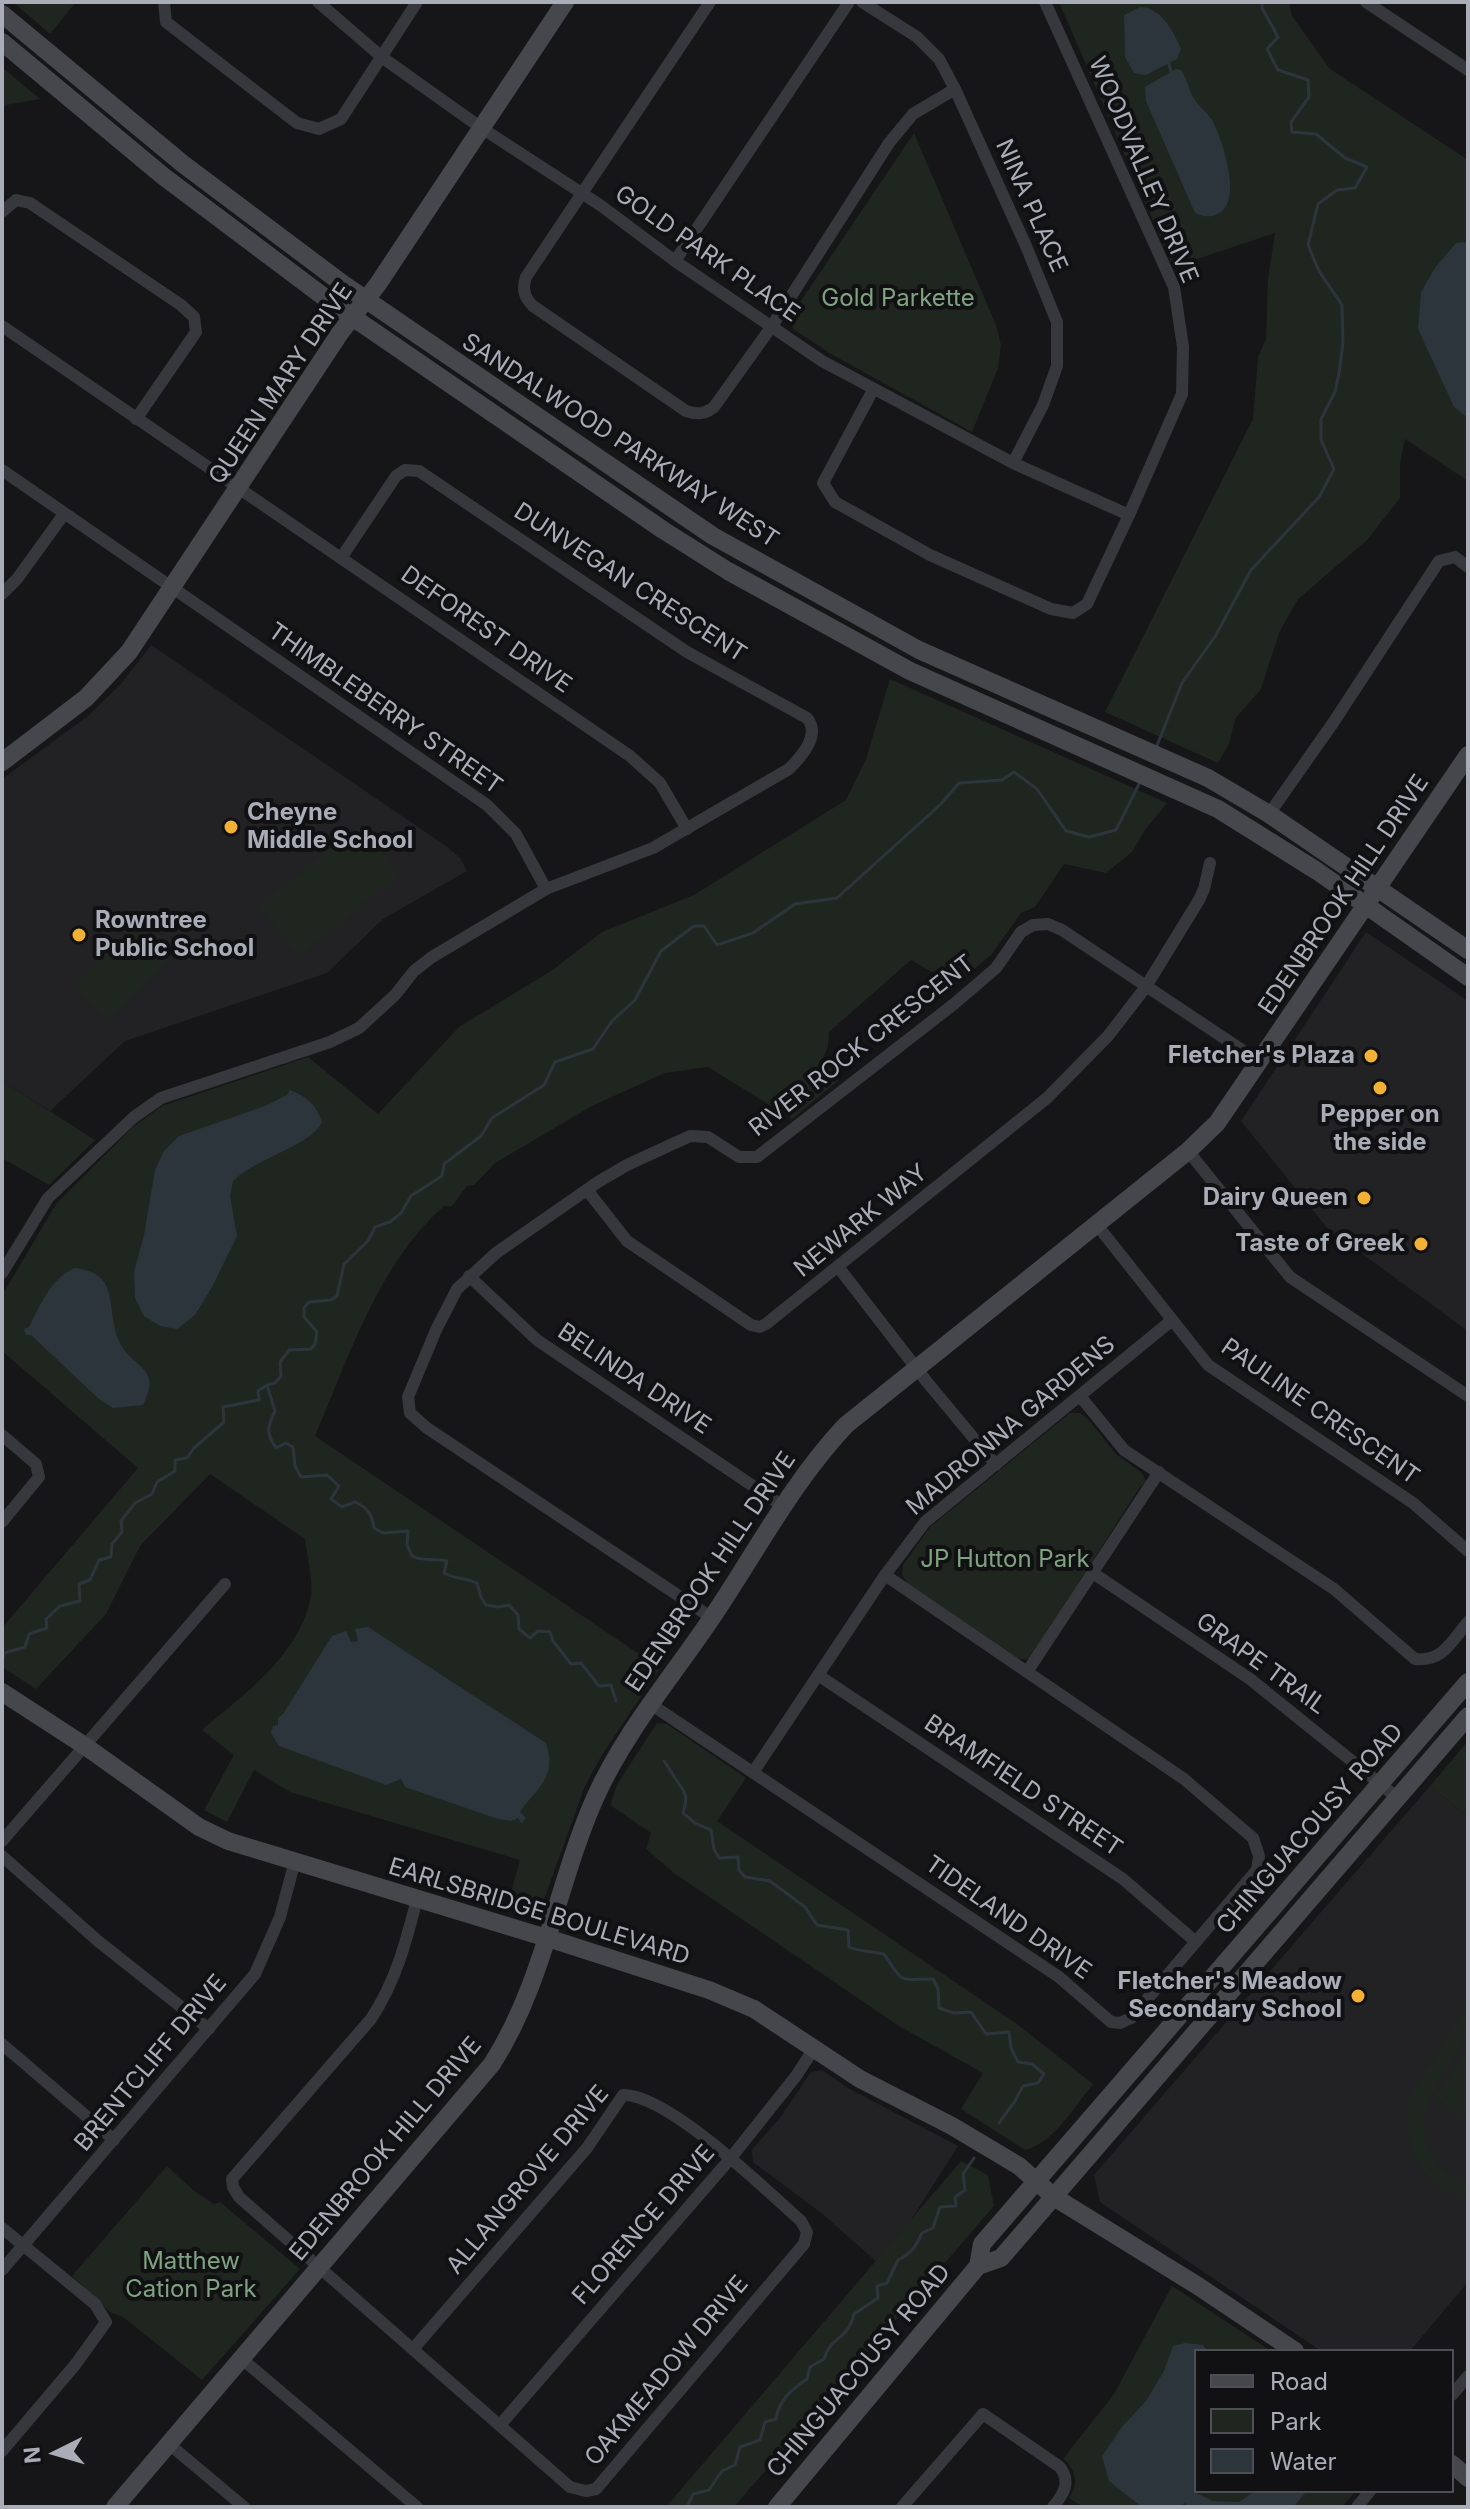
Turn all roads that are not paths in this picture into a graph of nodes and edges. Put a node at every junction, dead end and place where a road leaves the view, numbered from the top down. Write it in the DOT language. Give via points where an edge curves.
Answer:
graph roads {
  1 [pos="164,2"];
  2 [pos="318,2"];
  3 [pos="417,2"];
  4 [pos="565,2"];
  5 [pos="710,2"];
  6 [pos="849,2"];
  7 [pos="862,2"];
  8 [pos="1045,2"];
  9 [pos="1366,2"];
  10 [pos="2,14"];
  11 [pos="2,42"];
  12 [pos="383,58"];
  13 [pos="1468,70"];
  14 [pos="955,89"];
  15 [pos="480,127"];
  16 [pos="581,193"];
  17 [pos="2,212"];
  18 [pos="675,261"];
  19 [pos="366,300"];
  20 [pos="352,317"];
  21 [pos="2,326"];
  22 [pos="772,326"];
  23 [pos="873,390"];
  24 [pos="136,419"];
  25 [pos="1013,463"];
  26 [pos="2,470"];
  27 [pos="238,490"];
  28 [pos="64,514"];
  29 [pos="1129,515"];
  30 [pos="341,558"];
  31 [pos="1468,567"];
  32 [pos="173,588"];
  33 [pos="2,594"];
  34 [pos="1468,755"];
  35 [pos="2,762"];
  36 [pos="1269,814"];
  37 [pos="687,829"];
  38 [pos="1210,863"];
  39 [pos="546,889"];
  40 [pos="1372,897"];
  41 [pos="1468,950"];
  42 [pos="1468,977"];
  43 [pos="1145,988"];
  44 [pos="1260,1062"];
  45 [pos="1188,1151"];
  46 [pos="587,1190"];
  47 [pos="1097,1225"];
  48 [pos="839,1268"];
  49 [pos="2,1273"];
  50 [pos="469,1276"];
  51 [pos="1171,1321"];
  52 [pos="917,1369"];
  53 [pos="1080,1396"];
  54 [pos="1468,1396"];
  55 [pos="2,1435"];
  56 [pos="996,1465"];
  57 [pos="1159,1472"];
  58 [pos="784,1507"];
  59 [pos="2,1522"];
  60 [pos="1468,1551"];
  61 [pos="1093,1573"];
  62 [pos="885,1575"];
  63 [pos="225,1584"];
  64 [pos="712,1618"];
  65 [pos="1468,1622"];
  66 [pos="1027,1672"];
  67 [pos="818,1675"];
  68 [pos="1468,1682"];
  69 [pos="2,1692"];
  70 [pos="652,1705"];
  71 [pos="1468,1716"];
  72 [pos="85,1746"];
  73 [pos="754,1771"];
  74 [pos="1381,1783"];
  75 [pos="1399,1799"];
  76 [pos="2,1841"];
  77 [pos="2,1856"];
  78 [pos="295,1861"];
  79 [pos="417,1899"];
  80 [pos="547,1937"];
  81 [pos="1196,1942"];
  82 [pos="209,2029"];
  83 [pos="2,2044"];
  84 [pos="815,2047"];
  85 [pos="114,2140"];
  86 [pos="730,2159"];
  87 [pos="1037,2182"];
  88 [pos="1054,2197"];
  89 [pos="2,2228"];
  90 [pos="23,2246"];
  91 [pos="978,2266"];
  92 [pos="320,2267"];
  93 [pos="2,2270"];
  94 [pos="413,2349"];
  95 [pos="1292,2349"];
  96 [pos="242,2359"];
  97 [pos="1468,2376"];
  98 [pos="1454,2393"];
  99 [pos="500,2425"];
  100 [pos="169,2444"];
  101 [pos="2,2451"];
  102 [pos="115,2507"];
  103 [pos="244,2507"];
  104 [pos="417,2507"];
  105 [pos="777,2507"];
  106 [pos="902,2507"];
  107 [pos="1053,2507"];
  1 -- 12 [label="street" via="166,22 297,123 319,129 341,119"];
  2 -- 12 [label="street, GOLD PARK PLACE"];
  3 -- 12 [label="street"];
  4 -- 15 [label="main road, QUEEN MARY DRIVE"];
  5 -- 16 [label="street"];
  6 -- 18 [label="street"];
  7 -- 14 [label="street, NINA PLACE" via="917,37 939,59"];
  8 -- 29 [label="street, WOODVALLEY DRIVE" via="1174,287 1183,347 1182,394"];
  9 -- 13 [label="street"];
  10 -- 19 [label="main road, SANDALWOOD PARKWAY WEST" via="183,164"];
  11 -- 20 [label="main road, SANDALWOOD PARKWAY WEST" via="163,176"];
  12 -- 15 [label="street, GOLD PARK PLACE"];
  14 -- 22 [label="street" via="913,114 889,143"];
  14 -- 25 [label="street, NINA PLACE" via="1057,322 1057,366"];
  15 -- 16 [label="street, GOLD PARK PLACE"];
  15 -- 19 [label="main road, QUEEN MARY DRIVE"];
  16 -- 18 [label="street, GOLD PARK PLACE"];
  16 -- 22 [label="street" via="526,277 526,299 533,306 696,414 714,407"];
  17 -- 24 [label="street" via="16,200 30,203 194,317 196,332"];
  18 -- 22 [label="street, GOLD PARK PLACE"];
  19 -- 20 [label="main road, QUEEN MARY DRIVE"];
  19 -- 36 [label="main road, SANDALWOOD PARKWAY WEST" via="713,536 919,650 1187,767"];
  20 -- 27 [label="main road, QUEEN MARY DRIVE"];
  20 -- 40 [label="main road, SANDALWOOD PARKWAY WEST" via="728,571 910,671 1218,809"];
  21 -- 24 [label="street, DEFOREST DRIVE"];
  22 -- 23 [label="street, GOLD PARK PLACE"];
  23 -- 25 [label="street, GOLD PARK PLACE"];
  23 -- 29 [label="street, WOODVALLEY DRIVE" via="823,483 835,502 930,555 1051,609 1073,613 1087,604"];
  24 -- 27 [label="street, DEFOREST DRIVE"];
  25 -- 29 [label="street, GOLD PARK PLACE"];
  26 -- 28 [label="street, THIMBLEBERRY STREET"];
  27 -- 30 [label="street, DEFOREST DRIVE"];
  27 -- 32 [label="main road, QUEEN MARY DRIVE"];
  28 -- 32 [label="street, THIMBLEBERRY STREET"];
  28 -- 33 [label="street"];
  30 -- 37 [label="street, DEFOREST DRIVE" via="630,756 660,783"];
  30 -- 37 [label="street, DUNVEGAN CRESCENT" via="396,476 419,471 687,652 807,718 813,732 789,769"];
  31 -- 36 [label="street" via="1455,557 1439,561"];
  32 -- 35 [label="main road, QUEEN MARY DRIVE" via="106,679"];
  32 -- 39 [label="street, THIMBLEBERRY STREET" via="487,805 516,834"];
  34 -- 40 [label="main road, EDENBROOK HILL DRIVE"];
  36 -- 40 [label="main road, SANDALWOOD PARKWAY WEST"];
  37 -- 39 [label="street, DUNVEGAN CRESCENT" via="653,848"];
  38 -- 43 [label="street, NEWARK WAY" via="1199,900"];
  39 -- 49 [label="street, DUNVEGAN CRESCENT" via="432,957 359,1028 161,1098 134,1117 48,1198"];
  40 -- 41 [label="main road, SANDALWOOD PARKWAY WEST"];
  40 -- 42 [label="main road, SANDALWOOD PARKWAY WEST"];
  40 -- 44 [label="main road, EDENBROOK HILL DRIVE"];
  43 -- 44 [label="street, RIVER ROCK CRESCENT"];
  43 -- 46 [label="street, RIVER ROCK CRESCENT" via="1062,930 1033,925 1021,932 996,968 954,1004 757,1157 739,1157 708,1137 690,1136"];
  43 -- 48 [label="street, NEWARK WAY" via="1108,1036 1047,1098"];
  44 -- 45 [label="main road, EDENBROOK HILL DRIVE" via="1225,1114"];
  45 -- 47 [label="main road, EDENBROOK HILL DRIVE"];
  45 -- 54 [label="street" via="1290,1277"];
  46 -- 48 [label="street, NEWARK WAY" via="627,1241 751,1325 766,1324"];
  46 -- 50 [label="street, RIVER ROCK CRESCENT"];
  47 -- 51 [label="street, PAULINE CRESCENT"];
  47 -- 52 [label="main road, EDENBROOK HILL DRIVE"];
  48 -- 52 [label="street"];
  50 -- 58 [label="street, BELINDA DRIVE" via="537,1340"];
  50 -- 64 [label="street, RIVER ROCK CRESCENT" via="436,1330 408,1397 410,1413"];
  51 -- 53 [label="street, MADRONNA GARDENS"];
  51 -- 60 [label="street, PAULINE CRESCENT" via="1208,1365 1413,1503"];
  52 -- 56 [label="street"];
  52 -- 58 [label="main road, EDENBROOK HILL DRIVE" via="818,1454"];
  53 -- 56 [label="street, MADRONNA GARDENS"];
  53 -- 57 [label="street" via="1124,1450"];
  55 -- 59 [label="street" via="36,1464 39,1477"];
  56 -- 62 [label="street, MADRONNA GARDENS" via="925,1522"];
  57 -- 61 [label="street"];
  57 -- 65 [label="street" via="1334,1589 1415,1659 1439,1656"];
  58 -- 64 [label="main road, EDENBROOK HILL DRIVE"];
  61 -- 66 [label="street"];
  61 -- 74 [label="street, GRAPE TRAIL" via="1250,1679"];
  62 -- 66 [label="street, TIDELAND DRIVE"];
  62 -- 67 [label="street, MADRONNA GARDENS"];
  63 -- 72 [label="street"];
  64 -- 70 [label="main road, EDENBROOK HILL DRIVE"];
  66 -- 81 [label="street, TIDELAND DRIVE" via="1184,1779 1253,1838 1257,1870"];
  67 -- 73 [label="street, MADRONNA GARDENS"];
  67 -- 81 [label="street, BRAMFIELD STREET" via="1123,1879"];
  68 -- 74 [label="main road, CHINGUACOUSY ROAD"];
  69 -- 72 [label="main road, EARLSBRIDGE BOULEVARD"];
  70 -- 73 [label="street, TIDELAND DRIVE"];
  70 -- 80 [label="main road, EDENBROOK HILL DRIVE" via="617,1755 595,1799"];
  71 -- 75 [label="main road, CHINGUACOUSY ROAD"];
  72 -- 76 [label="street"];
  72 -- 78 [label="main road, EARLSBRIDGE BOULEVARD" via="199,1827"];
  73 -- 81 [label="street, TIDELAND DRIVE" via="1059,1977 1111,2022 1131,2018"];
  74 -- 75 [label="street, GRAPE TRAIL"];
  74 -- 87 [label="main road, CHINGUACOUSY ROAD"];
  75 -- 88 [label="main road, CHINGUACOUSY ROAD"];
  77 -- 82 [label="street"];
  78 -- 79 [label="main road, EARLSBRIDGE BOULEVARD"];
  78 -- 82 [label="street, BRENTCLIFF DRIVE" via="280,1917 255,1974"];
  79 -- 80 [label="main road, EARLSBRIDGE BOULEVARD"];
  79 -- 92 [label="street, OAKMEADOW DRIVE" via="387,1995 232,2179 239,2197"];
  80 -- 84 [label="main road, EARLSBRIDGE BOULEVARD" via="709,1990 754,2009"];
  80 -- 92 [label="main road, EDENBROOK HILL DRIVE" via="518,2018 492,2064"];
  82 -- 85 [label="street, BRENTCLIFF DRIVE"];
  83 -- 85 [label="street"];
  84 -- 86 [label="street, FLORENCE DRIVE"];
  84 -- 87 [label="main road, EARLSBRIDGE BOULEVARD" via="860,2079 1019,2166"];
  85 -- 90 [label="street, BRENTCLIFF DRIVE"];
  86 -- 94 [label="street, ALLANGROVE DRIVE" via="661,2106 623,2095 587,2148"];
  86 -- 99 [label="street, FLORENCE DRIVE"];
  86 -- 99 [label="street, OAKMEADOW DRIVE" via="801,2221 807,2232 804,2244 596,2489 570,2487"];
  87 -- 88 [label="main road, EARLSBRIDGE BOULEVARD"];
  87 -- 91 [label="main road, CHINGUACOUSY ROAD" via="982,2244"];
  88 -- 91 [label="main road, CHINGUACOUSY ROAD" via="1001,2258"];
  88 -- 95 [label="main road, EARLSBRIDGE BOULEVARD"];
  89 -- 90 [label="street"];
  90 -- 93 [label="street, BRENTCLIFF DRIVE"];
  90 -- 101 [label="street" via="95,2304 106,2322"];
  91 -- 105 [label="main road, CHINGUACOUSY ROAD"];
  92 -- 94 [label="street, OAKMEADOW DRIVE"];
  92 -- 96 [label="main road, EDENBROOK HILL DRIVE"];
  94 -- 99 [label="street, OAKMEADOW DRIVE"];
  96 -- 100 [label="main road, EDENBROOK HILL DRIVE"];
  96 -- 104 [label="street"];
  97 -- 98 [label="street"];
  100 -- 102 [label="main road, EDENBROOK HILL DRIVE"];
  100 -- 103 [label="street"];
  106 -- 107 [label="street" via="983,2414 1060,2467 1066,2485"];
}
